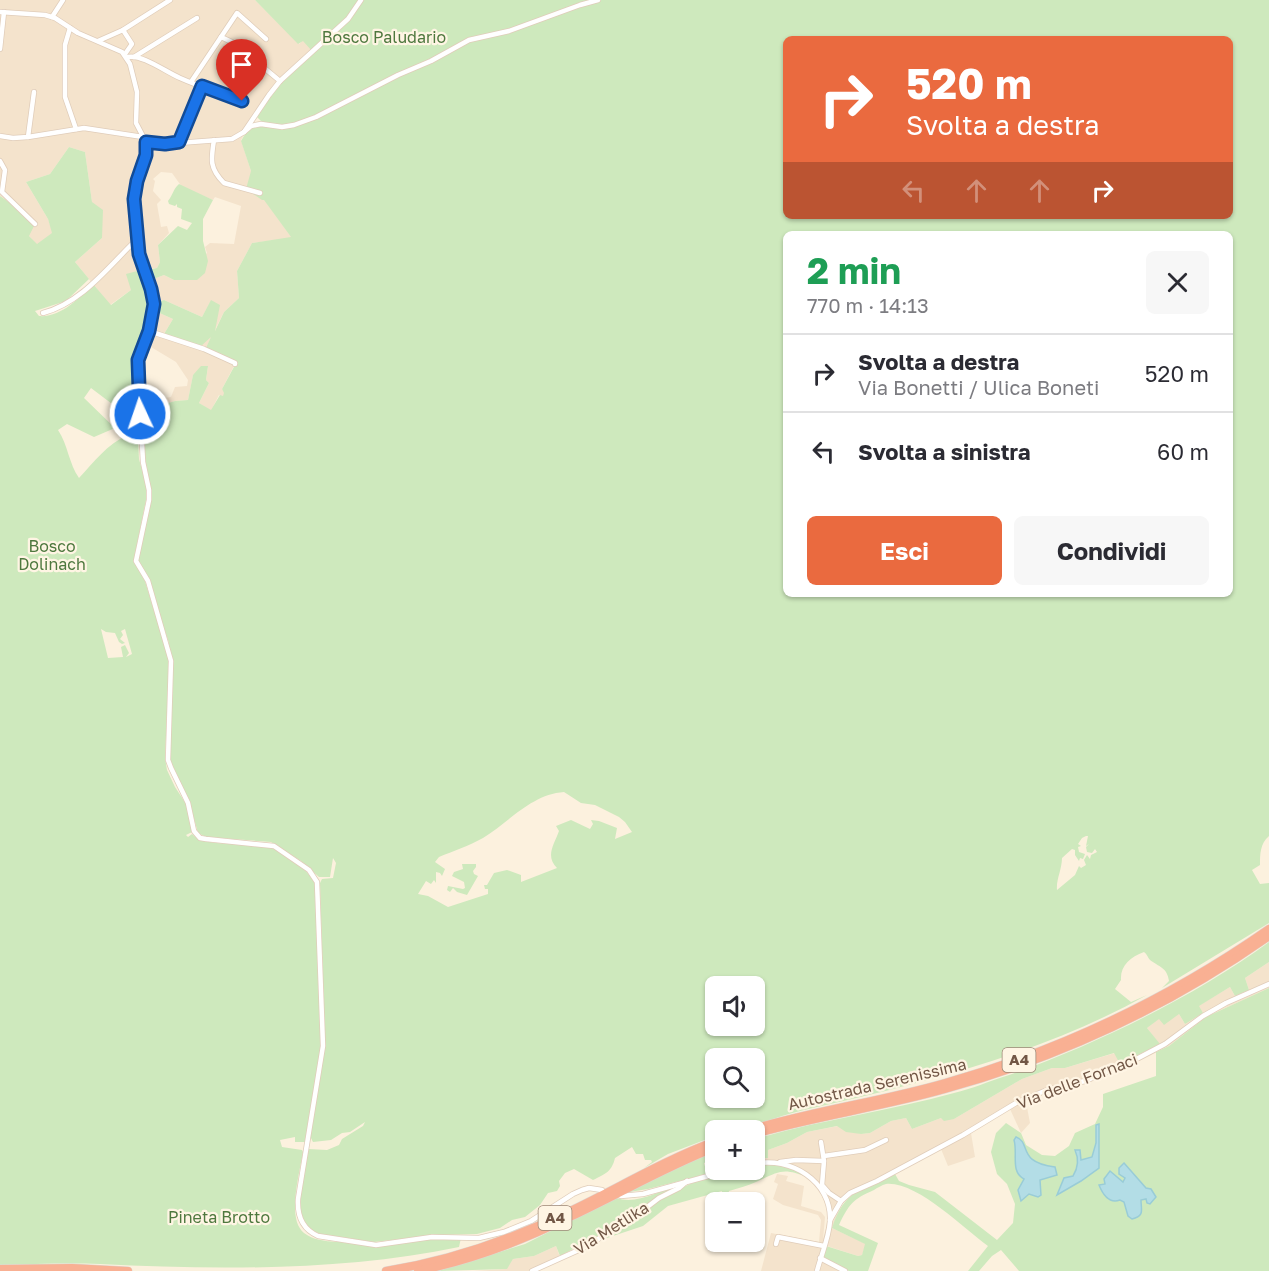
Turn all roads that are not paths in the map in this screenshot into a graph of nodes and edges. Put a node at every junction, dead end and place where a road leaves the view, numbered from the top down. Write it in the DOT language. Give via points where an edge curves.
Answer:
graph roads {
  1 [pos="63,0"];
  2 [pos="170,0"];
  3 [pos="361,0"];
  4 [pos="598,0"];
  5 [pos="2,12"];
  6 [pos="52,17"];
  7 [pos="197,18"];
  8 [pos="70,28"];
  9 [pos="123,30"];
  10 [pos="221,36"];
  11 [pos="266,39"];
  12 [pos="101,42"];
  13 [pos="0,49"];
  14 [pos="127,56"];
  15 [pos="134,57"];
  16 [pos="280,81"];
  17 [pos="191,82"];
  18 [pos="202,86"];
  19 [pos="34,92"];
  20 [pos="242,101"];
  21 [pos="254,118"];
  22 [pos="261,124"];
  23 [pos="76,129"];
  24 [pos="244,132"];
  25 [pos="0,136"];
  26 [pos="28,137"];
  27 [pos="144,140"];
  28 [pos="214,140"];
  29 [pos="179,142"];
  30 [pos="0,161"];
  31 [pos="260,193"];
  32 [pos="35,224"];
  33 [pos="136,242"];
  34 [pos="44,313"];
  35 [pos="149,331"];
  36 [pos="235,363"];
  37 [pos="1269,929"];
  38 [pos="1269,936"];
  39 [pos="1269,984"];
  40 [pos="765,1126"];
  41 [pos="765,1131"];
  42 [pos="886,1140"];
  43 [pos="821,1142"];
  44 [pos="705,1146"];
  45 [pos="705,1153"];
  46 [pos="824,1158"];
  47 [pos="765,1161"];
  48 [pos="779,1162"];
  49 [pos="705,1176"];
  50 [pos="687,1181"];
  51 [pos="602,1190"];
  52 [pos="621,1196"];
  53 [pos="841,1201"];
  54 [pos="830,1220"];
  55 [pos="776,1244"];
  56 [pos="824,1246"];
  57 [pos="820,1258"];
  58 [pos="0,1269"];
  59 [pos="128,1271"];
  60 [pos="386,1271"];
  61 [pos="418,1271"];
  62 [pos="532,1271"];
  63 [pos="817,1271"];
  64 [pos="845,1271"];
  1 -- 6 [label="street"];
  2 -- 9 [label="street"];
  3 -- 16 [label="street" via="348,19"];
  4 -- 22 [label="street" via="469,40 316,117 282,127"];
  5 -- 6 [label="street"];
  5 -- 13 [label="street"];
  6 -- 8 [label="street"];
  7 -- 15 [label="street"];
  8 -- 12 [label="street"];
  8 -- 23 [label="street" via="65,45 66,97"];
  9 -- 12 [label="street"];
  9 -- 14 [label="street" via="132,44"];
  10 -- 11 [label="street" via="237,13"];
  10 -- 16 [label="street"];
  10 -- 17 [label="street"];
  12 -- 14 [label="street"];
  14 -- 15 [label="street"];
  14 -- 27 [label="street" via="138,92 136,123"];
  15 -- 17 [label="street"];
  16 -- 21 [label="street"];
  17 -- 18 [label="street"];
  18 -- 20 [label="street"];
  18 -- 29 [label="street"];
  19 -- 26 [label="street"];
  21 -- 22 [label="street"];
  21 -- 24 [label="street"];
  22 -- 24 [label="street"];
  23 -- 26 [label="street"];
  23 -- 27 [label="street"];
  24 -- 28 [label="street" via="232,139"];
  25 -- 26 [label="street"];
  27 -- 29 [label="street"];
  27 -- 33 [label="street" via="146,155 134,199"];
  28 -- 29 [label="street"];
  28 -- 31 [label="street" via="210,159 221,180"];
  30 -- 32 [label="street" via="5,170 2,192"];
  33 -- 34 [label="street" via="73,300"];
  33 -- 35 [label="street" via="153,297"];
  35 -- 36 [label="street"];
  35 -- 51 [label="street" via="138,368 149,500 136,561 148,581 169,650 172,671 168,760 200,838 274,846 309,870 317,882 323,1046 298,1208 302,1222 318,1236 376,1245 432,1237 472,1238 492,1235 540,1216 589,1188"];
  37 -- 40 [label="highway, Autostrada Serenissima / A4" via="1145,1005 1033,1054 923,1089"];
  38 -- 41 [label="highway, Autostrada Serenissima / A4" via="1149,1009 1036,1060 924,1095"];
  39 -- 53 [label="street, Via delle Fornaci" via="1226,1003 1127,1064 1016,1103"];
  42 -- 46 [label="street" via="865,1150"];
  43 -- 46 [label="street"];
  44 -- 60 [label="highway, A4" via="501,1241"];
  45 -- 61 [label="highway, A4" via="528,1236"];
  46 -- 48 [label="street"];
  46 -- 53 [label="street" via="822,1185"];
  47 -- 48 [label="street"];
  48 -- 54 [label="street" via="814,1180 827,1201"];
  49 -- 50 [label="street"];
  50 -- 52 [label="street"];
  50 -- 62 [label="street, Via Metlika" via="581,1249"];
  53 -- 54 [label="street, Via delle Fornaci"];
  54 -- 56 [label="street"];
  55 -- 56 [label="street" via="778,1237"];
  56 -- 57 [label="street"];
  57 -- 63 [label="street"];
  57 -- 64 [label="street"];
  58 -- 59 [label="highway"];
}
